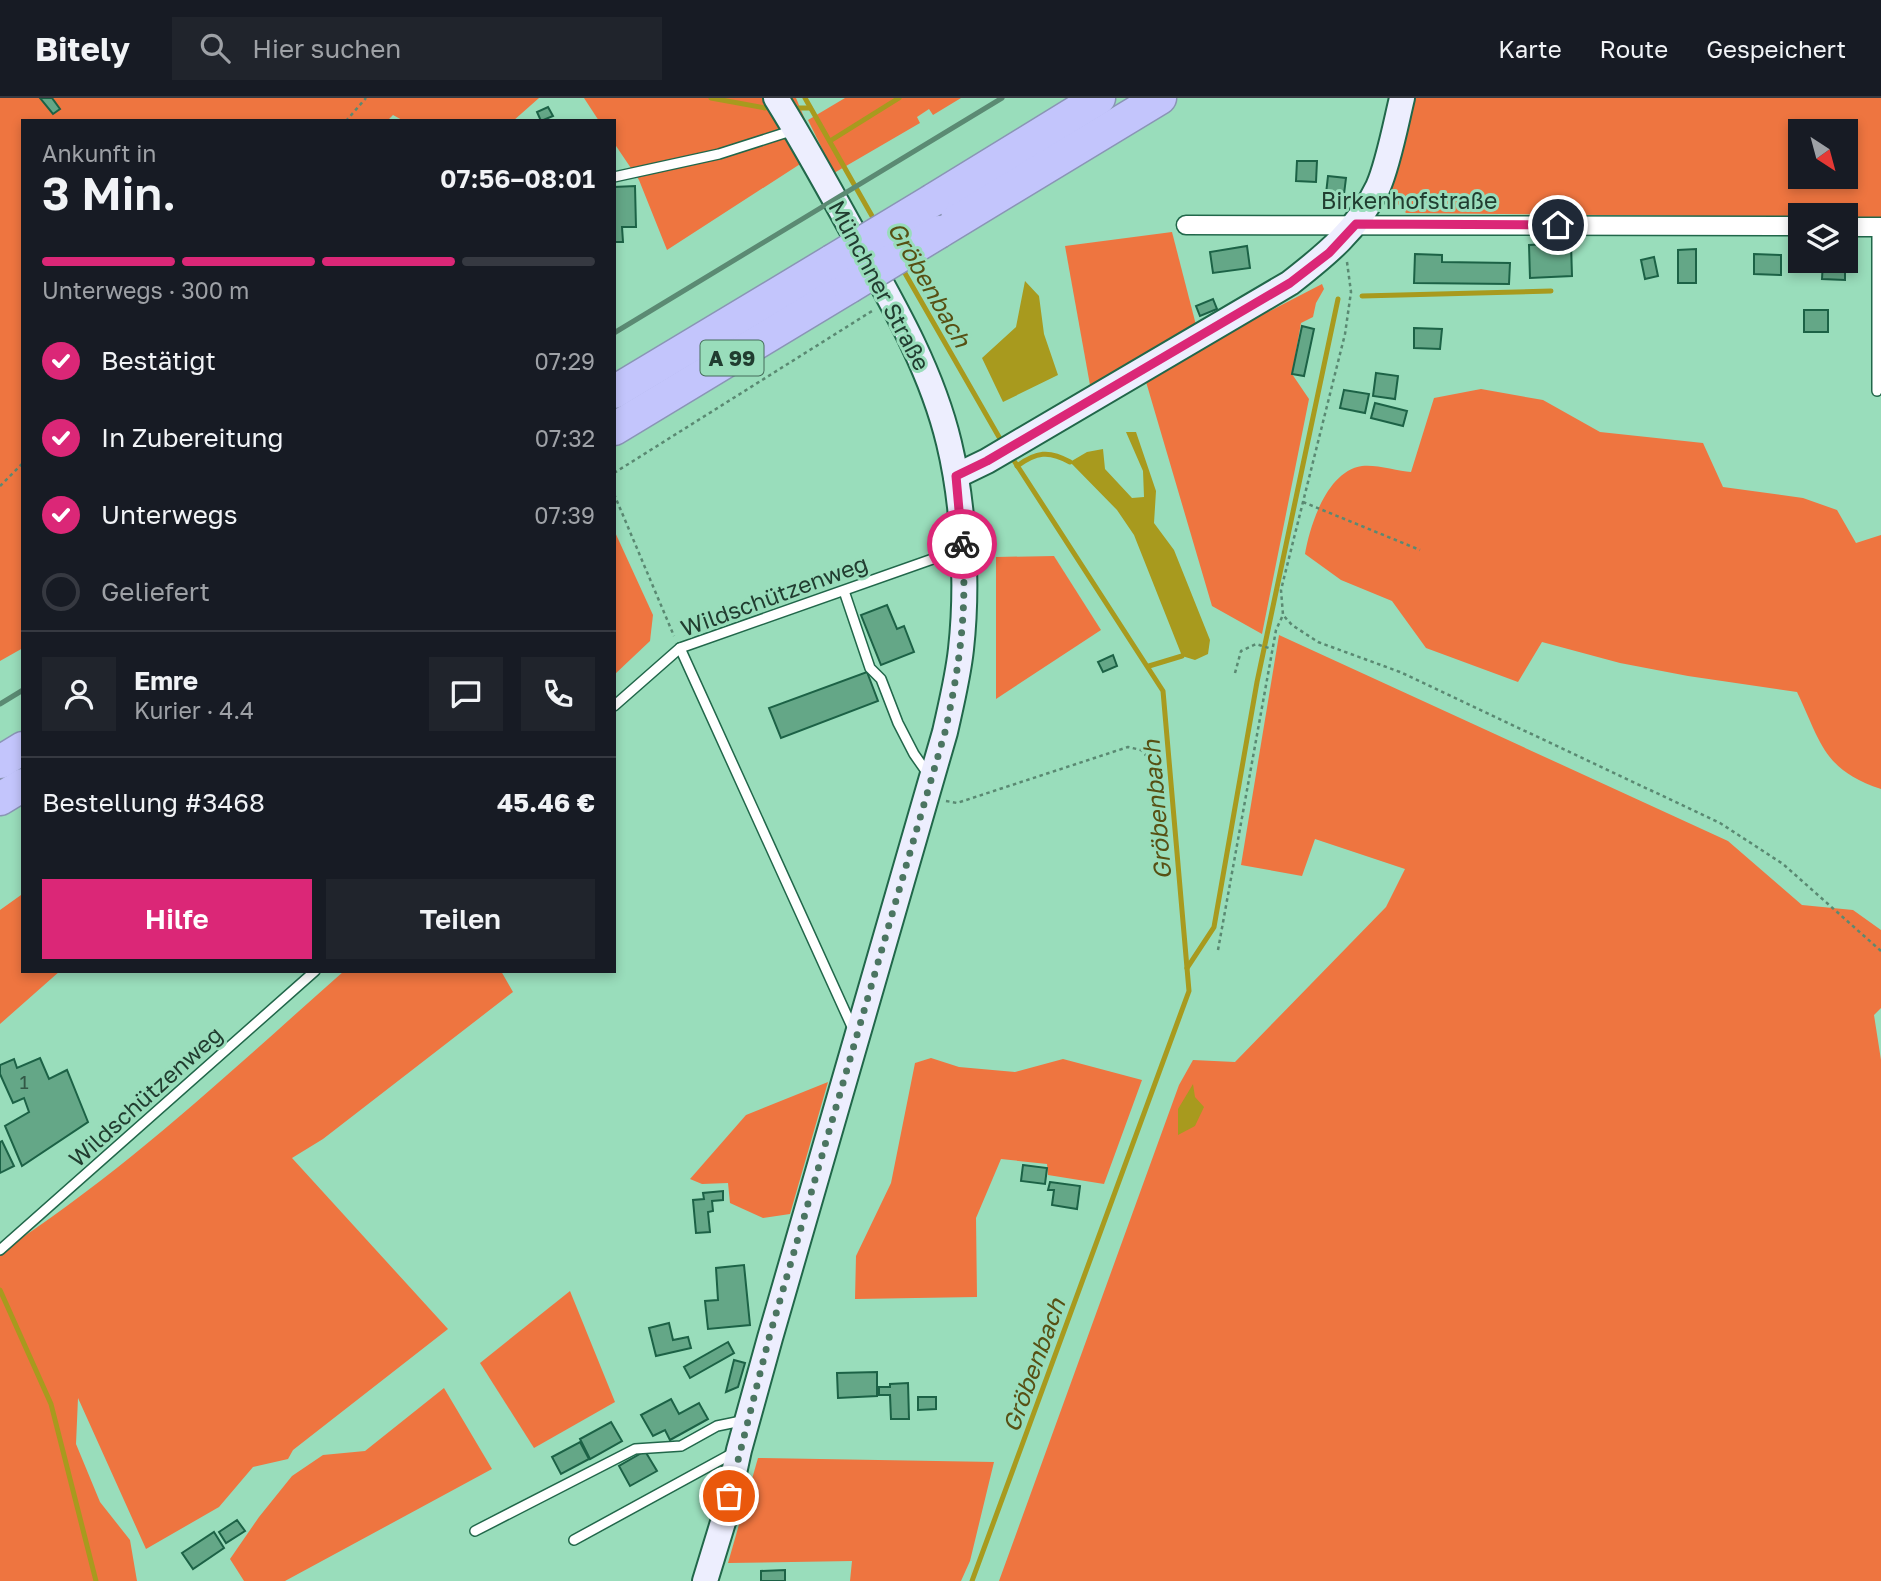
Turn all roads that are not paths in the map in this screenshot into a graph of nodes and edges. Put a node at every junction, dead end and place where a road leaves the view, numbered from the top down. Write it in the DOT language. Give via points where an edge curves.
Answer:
graph roads {
  1 [pos="776,98"];
  2 [pos="1099,98"];
  3 [pos="1160,98"];
  4 [pos="1402,98"];
  5 [pos="796,130"];
  6 [pos="616,177"];
  7 [pos="1186,225"];
  8 [pos="1788,226"];
  9 [pos="1858,226"];
  10 [pos="1879,227"];
  11 [pos="1348,233"];
  12 [pos="616,391"];
  13 [pos="1877,391"];
  14 [pos="616,428"];
  15 [pos="956,476"];
  16 [pos="963,549"];
  17 [pos="844,590"];
  18 [pos="680,648"];
  19 [pos="616,704"];
  20 [pos="21,749"];
  21 [pos="0,762"];
  22 [pos="21,786"];
  23 [pos="928,787"];
  24 [pos="0,799"];
  25 [pos="313,973"];
  26 [pos="857,1038"];
  27 [pos="0,1250"];
  28 [pos="747,1420"];
  29 [pos="739,1450"];
  30 [pos="475,1531"];
  31 [pos="573,1540"];
  32 [pos="705,1581"];
  1 -- 5 [label="street, Münchner Straße"];
  2 -- 12 [label="highway, A 99, bridge"];
  3 -- 14 [label="highway, A 99, bridge"];
  4 -- 11 [label="street" via="1379,186"];
  5 -- 6 [label="lane" via="719,154"];
  5 -- 15 [label="street, Münchner Straße" via="931,381"];
  7 -- 11 [label="street, Birkenhofstraße"];
  8 -- 11 [label="street, Birkenhofstraße"];
  9 -- 10 [label="street"];
  10 -- 13 [label="lane"];
  11 -- 15 [label="street" via="1290,283"];
  15 -- 16 [label="street, Münchner Straße"];
  16 -- 17 [label="lane, Wildschützenweg"];
  16 -- 23 [label="street, Münchner Straße" via="961,650 945,732"];
  17 -- 18 [label="lane, Wildschützenweg"];
  17 -- 23 [label="lane" via="870,668 881,679"];
  18 -- 19 [label="lane, Wildschützenweg"];
  18 -- 26 [label="lane"];
  20 -- 21 [label="highway"];
  22 -- 24 [label="highway"];
  23 -- 26 [label="street, Münchner Straße"];
  25 -- 27 [label="lane, Wildschützenweg"];
  26 -- 28 [label="street, Münchner Straße"];
  28 -- 29 [label="street, Münchner Straße"];
  28 -- 30 [label="lane" via="717,1426 681,1446 635,1449"];
  29 -- 31 [label="lane"];
  29 -- 32 [label="street, Münchner Straße"];
}
